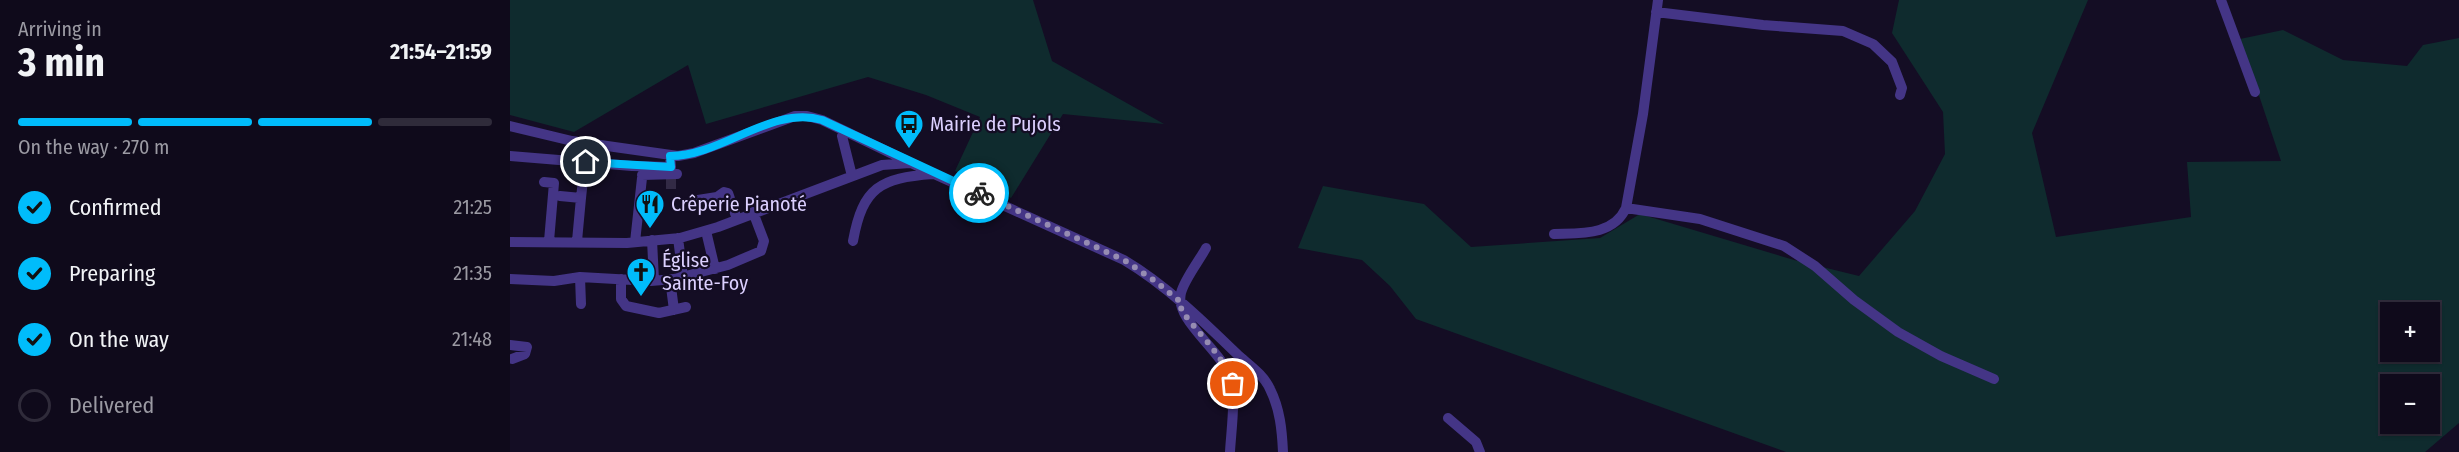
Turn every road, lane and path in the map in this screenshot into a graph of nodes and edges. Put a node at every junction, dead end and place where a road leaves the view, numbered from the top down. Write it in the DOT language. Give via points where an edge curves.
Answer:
graph roads {
  1 [pos="1658,0"];
  2 [pos="2221,0"];
  3 [pos="1656,12"];
  4 [pos="2255,92"];
  5 [pos="1900,95"];
  6 [pos="510,126"];
  7 [pos="844,132"];
  8 [pos="510,156"];
  9 [pos="912,163"];
  10 [pos="671,169"];
  11 [pos="934,174"];
  12 [pos="852,176"];
  13 [pos="592,181"];
  14 [pos="544,182"];
  15 [pos="560,196"];
  16 [pos="580,198"];
  17 [pos="703,199"];
  18 [pos="1626,208"];
  19 [pos="753,212"];
  20 [pos="737,219"];
  21 [pos="705,231"];
  22 [pos="1554,234"];
  23 [pos="678,238"];
  24 [pos="652,240"];
  25 [pos="549,241"];
  26 [pos="577,241"];
  27 [pos="853,241"];
  28 [pos="510,242"];
  29 [pos="630,244"];
  30 [pos="1206,248"];
  31 [pos="715,269"];
  32 [pos="580,277"];
  33 [pos="683,277"];
  34 [pos="625,278"];
  35 [pos="510,279"];
  36 [pos="670,279"];
  37 [pos="654,280"];
  38 [pos="1182,303"];
  39 [pos="581,304"];
  40 [pos="686,307"];
  41 [pos="674,310"];
  42 [pos="510,345"];
  43 [pos="512,359"];
  44 [pos="1994,380"];
  45 [pos="1448,418"];
  46 [pos="1230,452"];
  47 [pos="1283,452"];
  48 [pos="1480,452"];
  1 -- 3 [label="street"];
  2 -- 4 [label="street"];
  3 -- 5 [label="street" via="1843,31 1873,44 1892,62 1902,88"];
  3 -- 18 [label="street"];
  6 -- 10 [label="street"];
  7 -- 9 [label="street"];
  7 -- 10 [label="street" via="822,120 795,116 694,153"];
  7 -- 12 [label="street"];
  8 -- 10 [label="street"];
  9 -- 11 [label="street"];
  9 -- 12 [label="street" via="882,165"];
  10 -- 29 [label="street" via="642,177"];
  11 -- 27 [label="street" via="904,176 877,187 862,205"];
  11 -- 38 [label="street" via="1124,260"];
  12 -- 19 [label="street"];
  13 -- 16 [label="street" via="583,180"];
  14 -- 25 [label="street" via="554,183"];
  15 -- 16 [label="street"];
  16 -- 26 [label="street"];
  17 -- 20 [label="street" via="728,194"];
  18 -- 22 [label="street" via="1603,231"];
  18 -- 44 [label="street" via="1700,219 1784,246 1898,332"];
  19 -- 20 [label="street"];
  19 -- 31 [label="street" via="764,241 761,251"];
  20 -- 21 [label="street"];
  21 -- 23 [label="street"];
  21 -- 31 [label="street"];
  23 -- 24 [label="street"];
  23 -- 33 [label="street"];
  24 -- 29 [label="street"];
  24 -- 37 [label="street"];
  25 -- 26 [label="street"];
  25 -- 28 [label="street"];
  26 -- 29 [label="street"];
  30 -- 38 [label="street" via="1180,294"];
  31 -- 33 [label="street"];
  32 -- 34 [label="street"];
  32 -- 35 [label="street" via="554,281"];
  32 -- 39 [label="street"];
  33 -- 36 [label="street"];
  34 -- 37 [label="street"];
  34 -- 41 [label="street" via="621,299 626,306 659,313"];
  36 -- 37 [label="street"];
  36 -- 41 [label="street"];
  38 -- 46 [label="street" via="1181,310 1218,356 1233,384"];
  38 -- 47 [label="street" via="1265,380 1278,407"];
  40 -- 41 [label="street"];
  42 -- 43 [label="street" via="527,347 525,354"];
  45 -- 48 [label="street" via="1476,441"];
}
